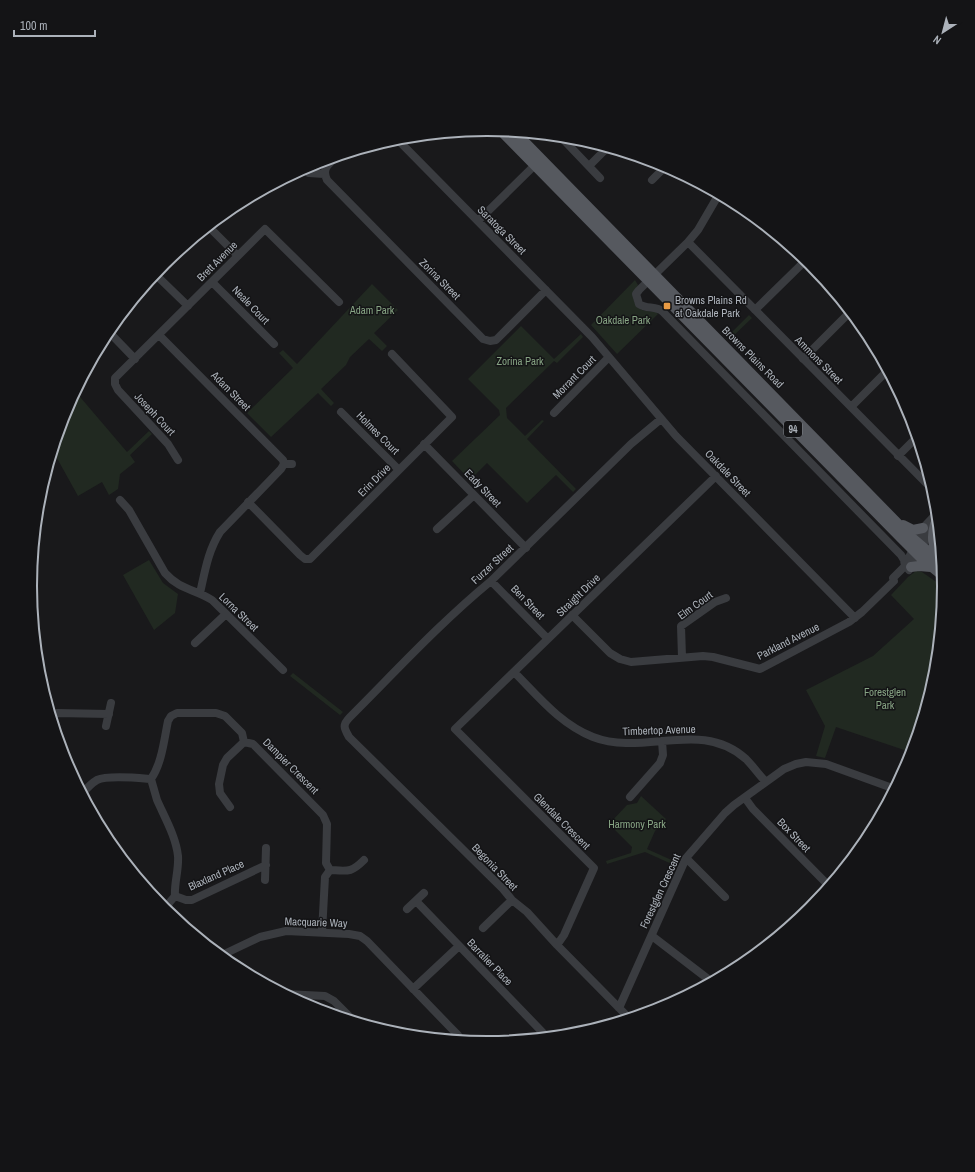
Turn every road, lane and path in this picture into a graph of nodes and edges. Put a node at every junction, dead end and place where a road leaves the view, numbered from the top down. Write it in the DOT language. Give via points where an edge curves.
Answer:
graph roads {
  1 [pos="507,136"];
  2 [pos="518,136"];
  3 [pos="566,142"];
  4 [pos="402,144"];
  5 [pos="604,151"];
  6 [pos="538,162"];
  7 [pos="331,164"];
  8 [pos="589,166"];
  9 [pos="661,171"];
  10 [pos="309,173"];
  11 [pos="324,174"];
  12 [pos="600,178"];
  13 [pos="652,180"];
  14 [pos="717,198"];
  15 [pos="478,221"];
  16 [pos="212,230"];
  17 [pos="688,242"];
  18 [pos="238,256"];
  19 [pos="802,264"];
  20 [pos="159,278"];
  21 [pos="651,278"];
  22 [pos="212,282"];
  23 [pos="546,290"];
  24 [pos="340,302"];
  25 [pos="188,306"];
  26 [pos="755,310"];
  27 [pos="847,315"];
  28 [pos="159,335"];
  29 [pos="113,336"];
  30 [pos="592,337"];
  31 [pos="274,344"];
  32 [pos="392,354"];
  33 [pos="609,357"];
  34 [pos="135,359"];
  35 [pos="803,359"];
  36 [pos="885,373"];
  37 [pos="115,384"];
  38 [pos="850,407"];
  39 [pos="342,412"];
  40 [pos="554,412"];
  41 [pos="662,418"];
  42 [pos="914,440"];
  43 [pos="424,444"];
  44 [pos="898,456"];
  45 [pos="178,460"];
  46 [pos="399,470"];
  47 [pos="716,476"];
  48 [pos="926,483"];
  49 [pos="474,494"];
  50 [pos="120,500"];
  51 [pos="248,502"];
  52 [pos="932,518"];
  53 [pos="895,520"];
  54 [pos="934,526"];
  55 [pos="923,528"];
  56 [pos="934,529"];
  57 [pos="437,530"];
  58 [pos="526,548"];
  59 [pos="917,548"];
  60 [pos="937,554"];
  61 [pos="937,560"];
  62 [pos="908,567"];
  63 [pos="931,567"];
  64 [pos="938,572"];
  65 [pos="491,581"];
  66 [pos="200,593"];
  67 [pos="726,598"];
  68 [pos="226,614"];
  69 [pos="572,615"];
  70 [pos="855,618"];
  71 [pos="548,639"];
  72 [pos="195,643"];
  73 [pos="682,657"];
  74 [pos="283,670"];
  75 [pos="514,672"];
  76 [pos="111,702"];
  77 [pos="55,714"];
  78 [pos="109,714"];
  79 [pos="106,726"];
  80 [pos="344,729"];
  81 [pos="455,729"];
  82 [pos="662,741"];
  83 [pos="244,742"];
  84 [pos="151,779"];
  85 [pos="766,782"];
  86 [pos="891,787"];
  87 [pos="86,791"];
  88 [pos="630,797"];
  89 [pos="745,798"];
  90 [pos="230,807"];
  91 [pos="266,848"];
  92 [pos="686,858"];
  93 [pos="364,860"];
  94 [pos="266,865"];
  95 [pos="330,870"];
  96 [pos="265,880"];
  97 [pos="826,883"];
  98 [pos="424,893"];
  99 [pos="175,896"];
  100 [pos="725,897"];
  101 [pos="512,900"];
  102 [pos="416,901"];
  103 [pos="168,904"];
  104 [pos="407,909"];
  105 [pos="484,928"];
  106 [pos="322,932"];
  107 [pos="652,936"];
  108 [pos="557,945"];
  109 [pos="459,946"];
  110 [pos="226,953"];
  111 [pos="708,979"];
  112 [pos="413,989"];
  113 [pos="299,995"];
  114 [pos="619,1008"];
  115 [pos="347,1014"];
  116 [pos="626,1015"];
  117 [pos="450,1027"];
  118 [pos="543,1033"];
  119 [pos="452,1035"];
  120 [pos="458,1036"];
  1 -- 6 [label="main road, Browns Plains Road / 94"];
  2 -- 6 [label="main road, Browns Plains Road / 94"];
  3 -- 8 [label="street"];
  4 -- 15 [label="street, Saratoga Street"];
  5 -- 8 [label="street"];
  6 -- 15 [label="street"];
  6 -- 21 [label="main road, Browns Plains Road / 94"];
  7 -- 11 [label="street"];
  8 -- 12 [label="street"];
  9 -- 13 [label="street"];
  10 -- 11 [label="street"];
  11 -- 23 [label="street, Zorina Street" via="327,180 484,339 496,340"];
  14 -- 17 [label="street"];
  15 -- 23 [label="street, Saratoga Street"];
  16 -- 18 [label="street"];
  17 -- 21 [label="street"];
  17 -- 26 [label="street, Ammons Street"];
  18 -- 22 [label="street, Brett Avenue"];
  18 -- 24 [label="street, Brett Avenue" via="266,229"];
  19 -- 26 [label="street"];
  20 -- 25 [label="street"];
  21 -- 53 [label="main road, Browns Plains Road / 94"];
  21 -- 59 [label="main road, Browns Plains Road / 94"];
  21 -- 62 [label="street" via="637,292 639,304 661,310 897,550"];
  22 -- 25 [label="street, Brett Avenue"];
  22 -- 31 [label="street, Neale Court"];
  23 -- 30 [label="street, Saratoga Street"];
  25 -- 28 [label="street, Brett Avenue"];
  26 -- 35 [label="street, Ammons Street"];
  27 -- 35 [label="street"];
  28 -- 34 [label="street, Brett Avenue"];
  28 -- 51 [label="street, Adam Street" via="288,464"];
  29 -- 34 [label="street"];
  30 -- 33 [label="street, Oakdale Street"];
  32 -- 43 [label="street, Erin Drive" via="452,416"];
  33 -- 40 [label="street, Morrant Court"];
  33 -- 41 [label="street, Oakdale Street"];
  34 -- 37 [label="street, Brett Avenue" via="116,378"];
  35 -- 38 [label="street, Ammons Street"];
  36 -- 38 [label="street"];
  37 -- 45 [label="street, Joseph Court" via="168,444"];
  38 -- 44 [label="street, Ammons Street"];
  39 -- 46 [label="street, Holmes Court"];
  41 -- 47 [label="street, Oakdale Street" via="676,436"];
  41 -- 58 [label="street, Furzer Street" via="631,444"];
  42 -- 44 [label="street"];
  43 -- 46 [label="street, Erin Drive"];
  43 -- 49 [label="street, Eady Street"];
  44 -- 48 [label="street, Ammons Street"];
  46 -- 51 [label="street, Erin Drive" via="310,559 300,555"];
  47 -- 69 [label="street, Straight Drive"];
  47 -- 70 [label="street, Oakdale Street"];
  49 -- 57 [label="street"];
  49 -- 58 [label="street, Eady Street"];
  50 -- 66 [label="street, Lorna Street" via="129,510 165,573 176,584"];
  51 -- 66 [label="street, Adam Street" via="213,543"];
  52 -- 55 [label="street"];
  53 -- 55 [label="main road" via="913,530"];
  53 -- 59 [label="main road, Browns Plains Road / 94"];
  54 -- 59 [label="street"];
  55 -- 59 [label="street"];
  56 -- 60 [label="main road" via="932,534"];
  58 -- 65 [label="street, Furzer Street"];
  59 -- 61 [label="main road, Browns Plains Road / 94"];
  59 -- 62 [label="street, Parkland Avenue"];
  59 -- 63 [label="main road, Browns Plains Road / 94"];
  62 -- 63 [label="main road"];
  62 -- 70 [label="street, Parkland Avenue" via="897,581"];
  63 -- 64 [label="main road, Browns Plains Road / 94"];
  65 -- 71 [label="street, Ben Street"];
  65 -- 80 [label="street, Furzer Street" via="467,601 345,722"];
  66 -- 68 [label="street, Lorna Street" via="212,600"];
  67 -- 73 [label="street, Elm Court" via="715,602 681,626"];
  68 -- 72 [label="street"];
  68 -- 74 [label="street, Lorna Street"];
  69 -- 71 [label="street, Straight Drive"];
  69 -- 73 [label="street, Parkland Avenue" via="610,653 620,659 631,662"];
  70 -- 73 [label="street, Parkland Avenue" via="760,669 713,657"];
  71 -- 75 [label="street, Straight Drive"];
  75 -- 81 [label="street, Straight Drive"];
  75 -- 82 [label="street, Timbertop Avenue" via="568,724 594,738 629,743"];
  76 -- 78 [label="street"];
  77 -- 78 [label="street"];
  78 -- 79 [label="street"];
  80 -- 101 [label="street, Begonia Street" via="349,737"];
  81 -- 108 [label="street, Glendale Crescent" via="594,868"];
  82 -- 85 [label="street, Timbertop Avenue" via="690,738 718,742 746,759"];
  82 -- 88 [label="street" via="663,755 660,763"];
  83 -- 84 [label="street, Dampier Crescent" via="242,733 221,714 177,713 168,721 156,772"];
  83 -- 90 [label="street" via="223,765 220,793"];
  83 -- 95 [label="street, Dampier Crescent" via="253,744 323,815 327,824 326,863"];
  84 -- 87 [label="street" via="103,778 94,782"];
  84 -- 99 [label="street" via="176,845 178,865"];
  85 -- 86 [label="street, Forestglen Crescent" via="796,764 816,762"];
  85 -- 89 [label="street, Forestglen Crescent"];
  89 -- 92 [label="street, Forestglen Crescent" via="725,813"];
  89 -- 97 [label="street, Box Street"];
  91 -- 94 [label="street"];
  92 -- 100 [label="street"];
  92 -- 107 [label="street, Forestglen Crescent"];
  93 -- 95 [label="street" via="350,871"];
  94 -- 96 [label="street"];
  94 -- 99 [label="street, Blaxland Place" via="192,900"];
  95 -- 106 [label="street, Dampier Crescent" via="325,876"];
  98 -- 102 [label="street"];
  99 -- 103 [label="street"];
  101 -- 105 [label="street"];
  101 -- 108 [label="street, Begonia Street"];
  102 -- 104 [label="street"];
  102 -- 109 [label="street, Barralier Place"];
  106 -- 110 [label="street, Macquarie Way" via="286,931 271,934"];
  106 -- 112 [label="street, Macquarie Way" via="360,936"];
  107 -- 111 [label="street"];
  107 -- 114 [label="street, Forestglen Crescent"];
  108 -- 114 [label="street, Begonia Street"];
  109 -- 112 [label="street"];
  109 -- 118 [label="street, Barralier Place"];
  112 -- 117 [label="street, Macquarie Way"];
  113 -- 115 [label="street" via="325,996"];
  114 -- 116 [label="street, Begonia Street"];
  117 -- 119 [label="street"];
  117 -- 120 [label="street, Macquarie Way"];
}
